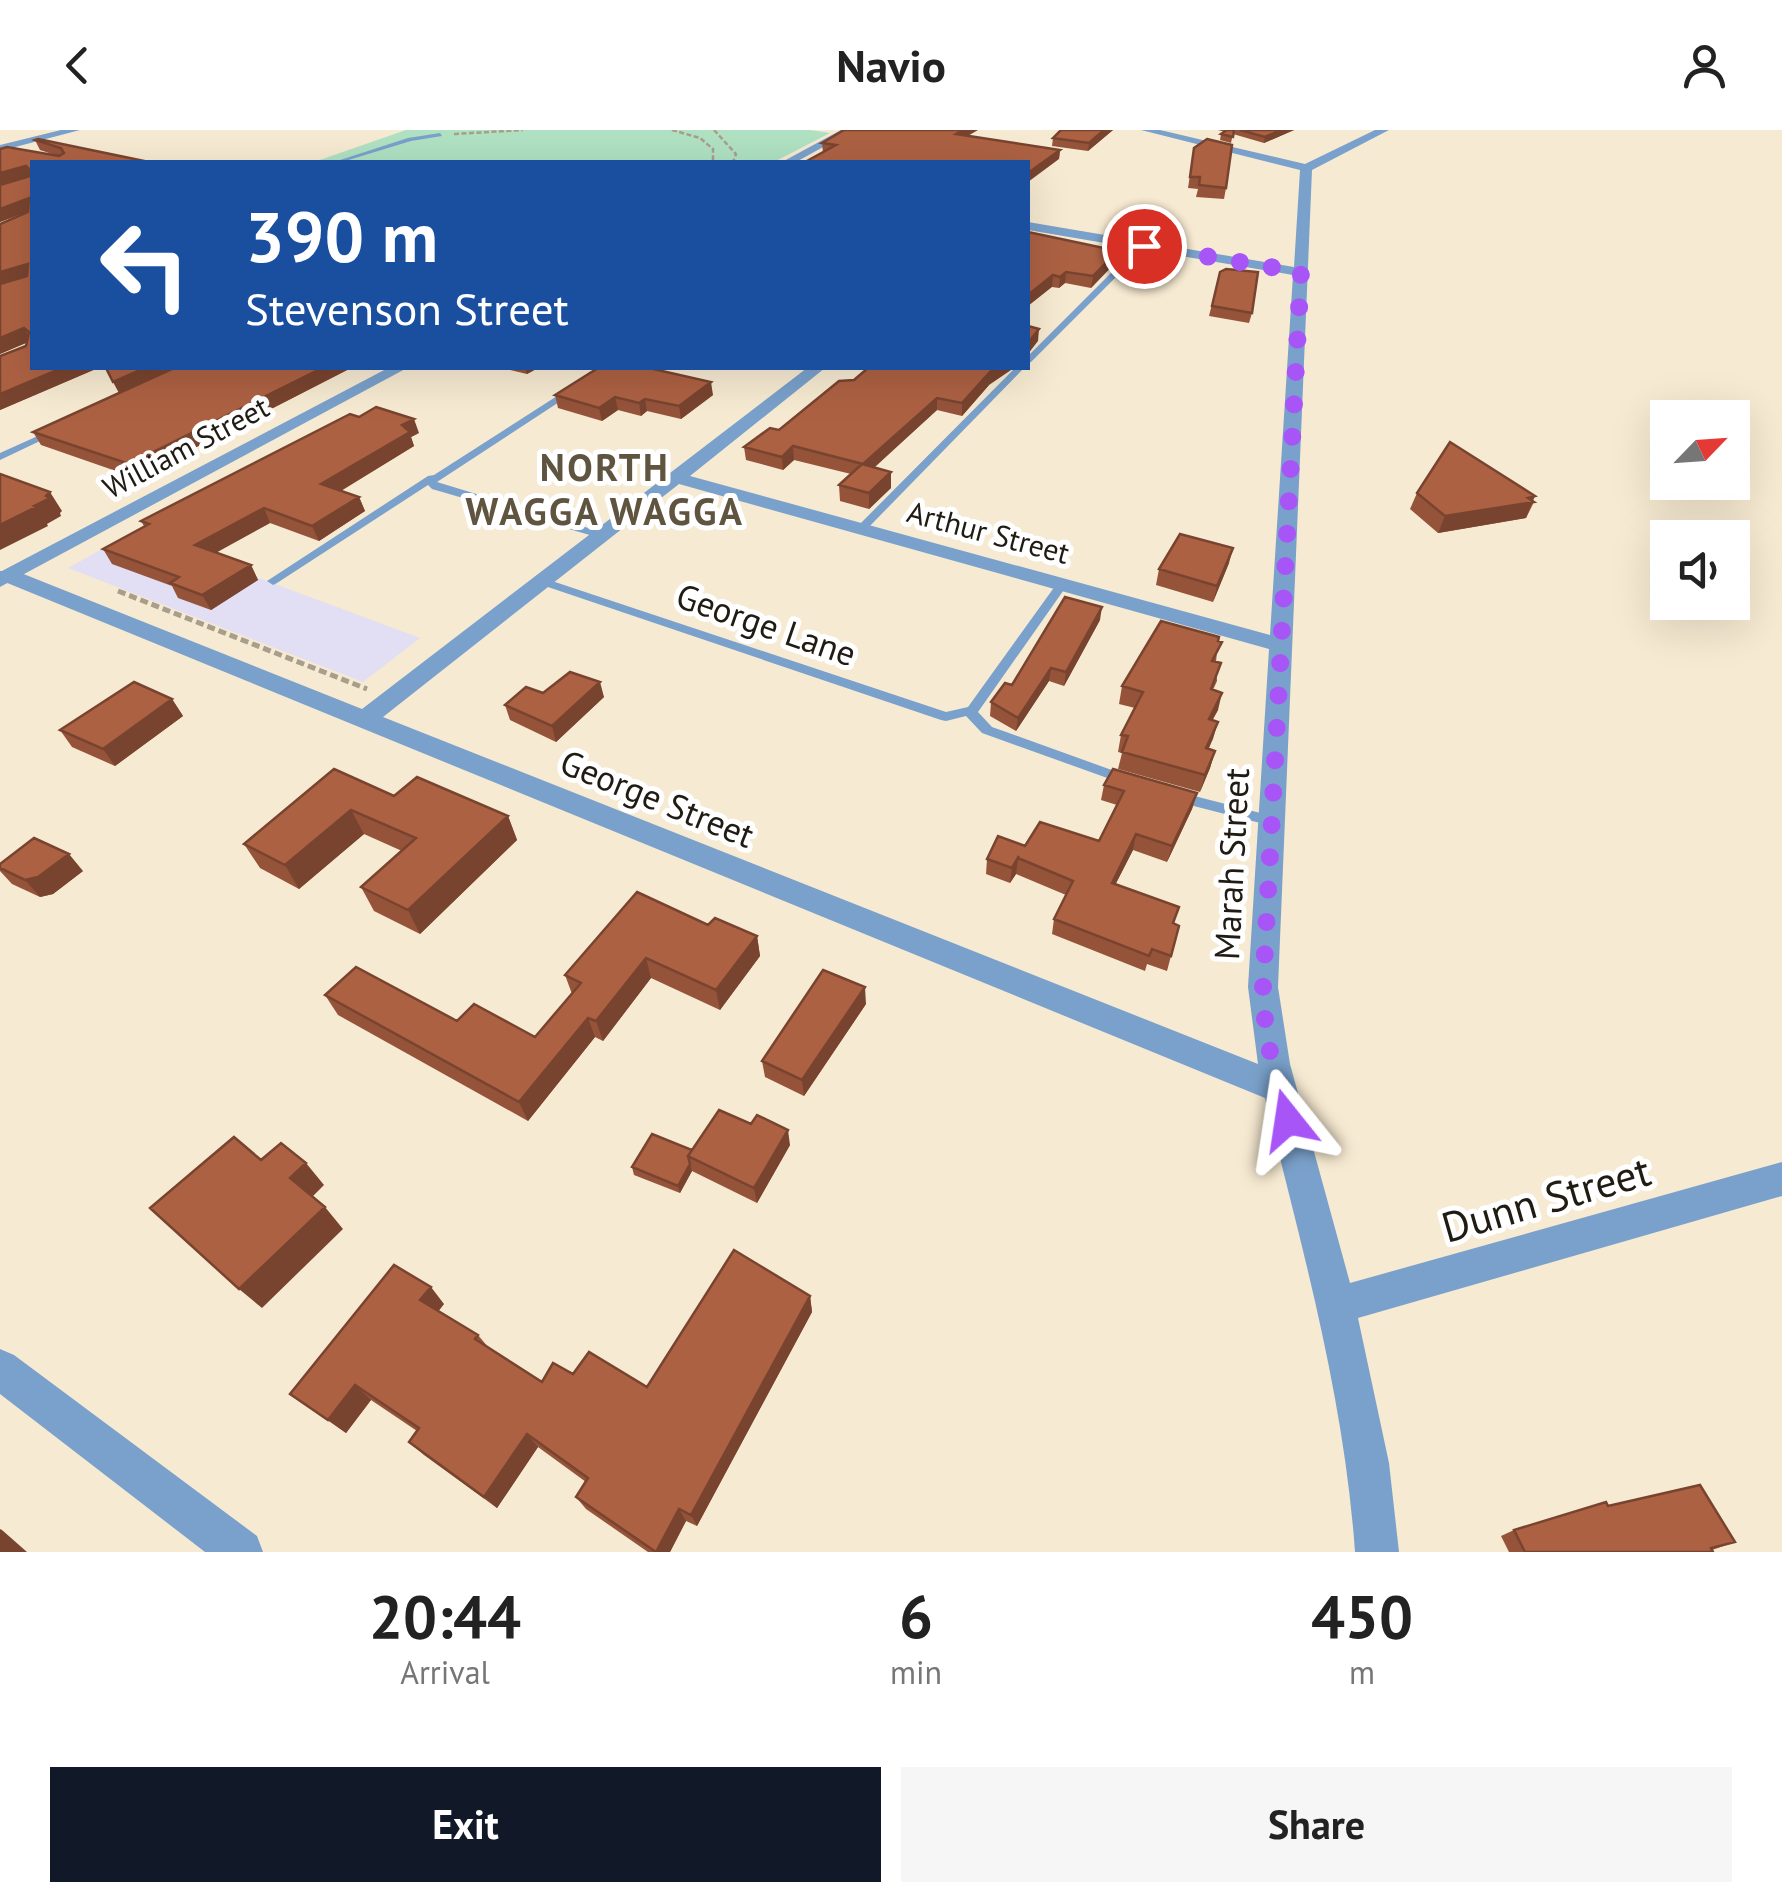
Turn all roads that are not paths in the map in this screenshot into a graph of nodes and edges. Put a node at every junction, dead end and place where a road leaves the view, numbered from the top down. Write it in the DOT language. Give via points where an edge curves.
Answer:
graph roads {
  1 [pos="75,130"];
  2 [pos="849,130"];
  3 [pos="1146,130"];
  4 [pos="1384,130"];
  5 [pos="440,135"];
  6 [pos="3,147"];
  7 [pos="36,155"];
  8 [pos="343,160"];
  9 [pos="792,160"];
  10 [pos="1306,168"];
  11 [pos="1030,226"];
  12 [pos="1144,246"];
  13 [pos="1301,272"];
  14 [pos="1030,358"];
  15 [pos="396,370"];
  16 [pos="814,370"];
  17 [pos="1018,370"];
  18 [pos="578,387"];
  19 [pos="70,425"];
  20 [pos="0,457"];
  21 [pos="432,478"];
  22 [pos="678,478"];
  23 [pos="861,529"];
  24 [pos="604,536"];
  25 [pos="4,579"];
  26 [pos="274,580"];
  27 [pos="543,582"];
  28 [pos="1062,584"];
  29 [pos="1282,645"];
  30 [pos="970,712"];
  31 [pos="362,721"];
  32 [pos="1152,789"];
  33 [pos="1170,795"];
  34 [pos="1272,822"];
  35 [pos="1279,1088"];
  36 [pos="1782,1179"];
  37 [pos="1334,1306"];
  38 [pos="0,1369"];
  39 [pos="241,1552"];
  40 [pos="1377,1552"];
  1 -- 6 [label="street"];
  2 -- 9 [label="street"];
  3 -- 10 [label="street"];
  4 -- 10 [label="street"];
  5 -- 8 [label="lane"];
  6 -- 7 [label="street"];
  10 -- 13 [label="street, Marah Street"];
  11 -- 12 [label="street"];
  12 -- 13 [label="street"];
  12 -- 14 [label="lane"];
  13 -- 29 [label="street, Marah Street"];
  15 -- 25 [label="street, William Street"];
  16 -- 22 [label="street"];
  17 -- 23 [label="lane"];
  18 -- 21 [label="lane"];
  19 -- 20 [label="lane"];
  21 -- 24 [label="lane" via="436,487"];
  21 -- 26 [label="lane"];
  22 -- 23 [label="street, Arthur Street"];
  22 -- 24 [label="street"];
  23 -- 28 [label="street, Arthur Street"];
  24 -- 27 [label="street"];
  25 -- 31 [label="street, George Street"];
  27 -- 30 [label="lane, George Lane" via="946,717"];
  27 -- 31 [label="street"];
  28 -- 29 [label="street, Arthur Street"];
  28 -- 30 [label="lane"];
  29 -- 34 [label="street, Marah Street"];
  30 -- 32 [label="lane, George Lane" via="987,730"];
  31 -- 35 [label="street, George Street"];
  33 -- 34 [label="lane"];
  34 -- 35 [label="street, Marah Street" via="1263,987"];
  35 -- 37 [label="street, Marah Street"];
  36 -- 37 [label="street, Dunn Street"];
  37 -- 40 [label="street, Marah Street" via="1366,1456"];
  38 -- 39 [label="street"];
}
